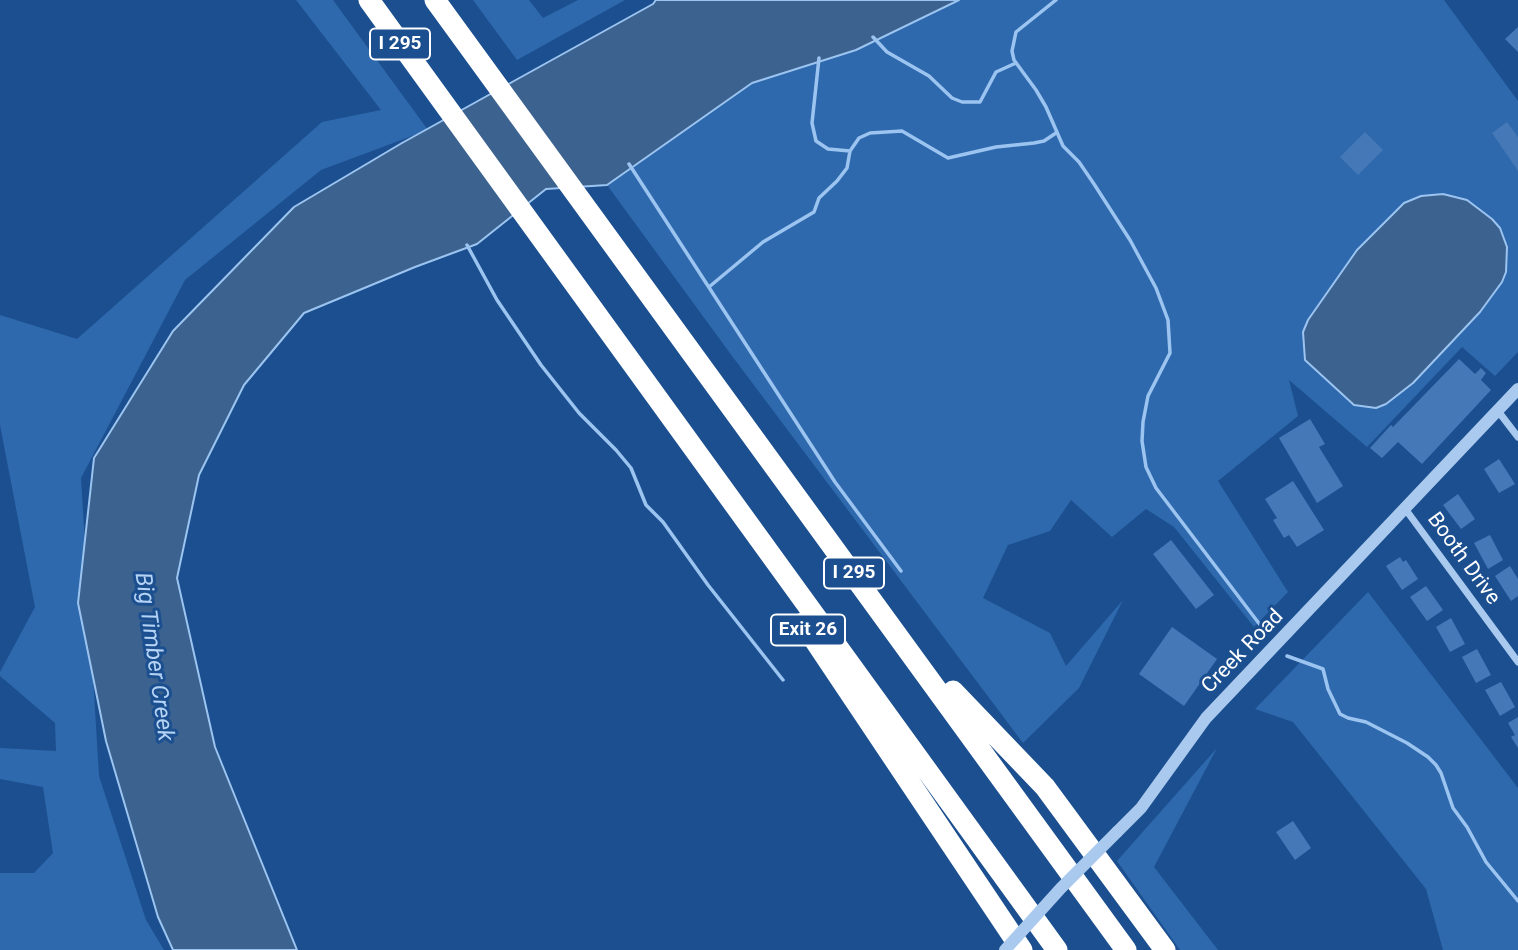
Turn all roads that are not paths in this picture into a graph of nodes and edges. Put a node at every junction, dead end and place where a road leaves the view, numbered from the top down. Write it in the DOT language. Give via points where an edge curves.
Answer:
graph roads {
  1 [pos="369,0"];
  2 [pos="435,0"];
  3 [pos="623,353"];
  4 [pos="1518,389"];
  5 [pos="1498,411"];
  6 [pos="1518,437"];
  7 [pos="1406,510"];
  8 [pos="884,614"];
  9 [pos="1518,662"];
  10 [pos="1005,950"];
  11 [pos="1022,950"];
  12 [pos="1057,950"];
  13 [pos="1126,950"];
  14 [pos="1165,950"];
  1 -- 3 [label="highway, I 295"];
  2 -- 8 [label="highway, I 295"];
  3 -- 11 [label="highway, Exit 26"];
  3 -- 12 [label="highway, I 295"];
  4 -- 5 [label="street, Creek Road"];
  5 -- 6 [label="street"];
  5 -- 7 [label="street, Creek Road"];
  7 -- 9 [label="street, Booth Drive"];
  7 -- 10 [label="street, Creek Road, bridge" via="1206,718 1141,808"];
  8 -- 13 [label="highway, I 295"];
  8 -- 14 [label="highway" via="1045,787"];
}
